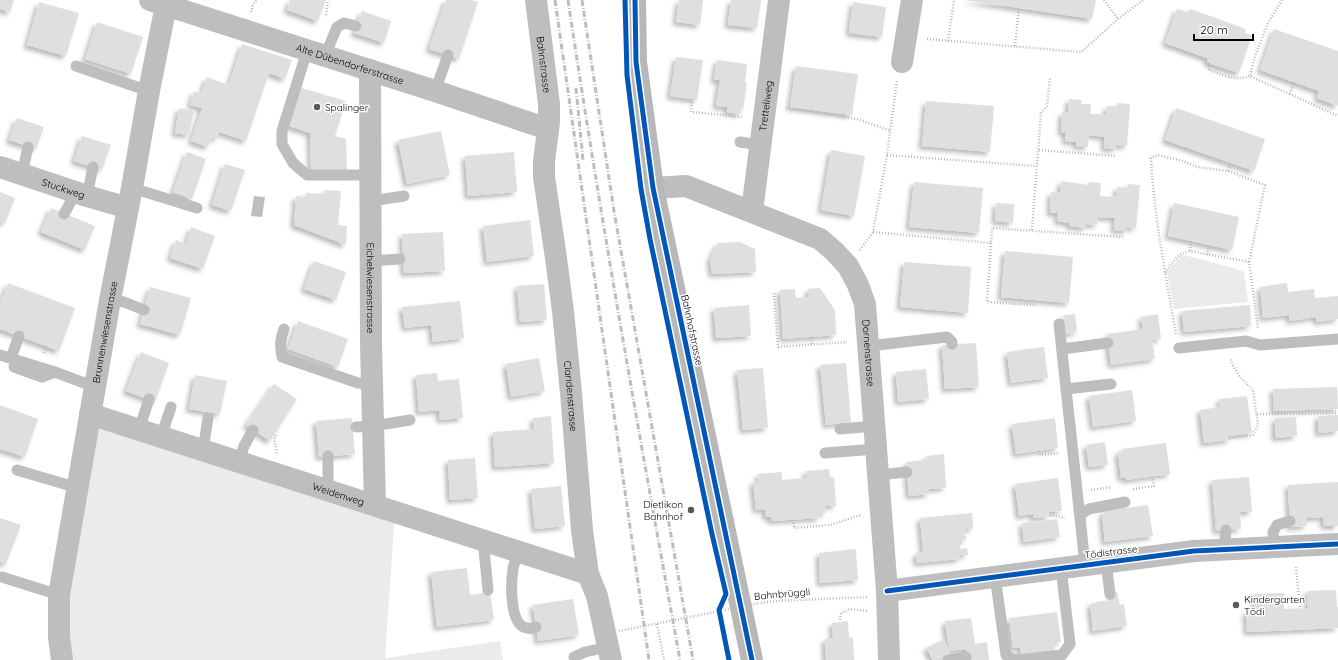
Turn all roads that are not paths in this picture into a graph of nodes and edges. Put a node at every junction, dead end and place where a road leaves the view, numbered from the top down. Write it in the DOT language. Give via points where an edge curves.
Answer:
graph roads {
  1 [pos="536,0"];
  2 [pos="635,0"];
  3 [pos="779,0"];
  4 [pos="912,0"];
  5 [pos="161,2"];
  6 [pos="356,26"];
  7 [pos="316,54"];
  8 [pos="448,55"];
  9 [pos="902,62"];
  10 [pos="76,66"];
  11 [pos="370,70"];
  12 [pos="149,90"];
  13 [pos="435,91"];
  14 [pos="548,129"];
  15 [pos="28,146"];
  16 [pos="0,167"];
  17 [pos="94,167"];
  18 [pos="22,174"];
  19 [pos="370,174"];
  20 [pos="653,188"];
  21 [pos="82,194"];
  22 [pos="404,196"];
  23 [pos="130,198"];
  24 [pos="370,201"];
  25 [pos="197,208"];
  26 [pos="752,211"];
  27 [pos="64,214"];
  28 [pos="400,259"];
  29 [pos="370,261"];
  30 [pos="110,300"];
  31 [pos="144,310"];
  32 [pos="1059,324"];
  33 [pos="284,328"];
  34 [pos="19,336"];
  35 [pos="1338,339"];
  36 [pos="868,343"];
  37 [pos="1108,343"];
  38 [pos="952,344"];
  39 [pos="1179,348"];
  40 [pos="1062,349"];
  41 [pos="0,355"];
  42 [pos="12,363"];
  43 [pos="372,384"];
  44 [pos="1111,384"];
  45 [pos="95,388"];
  46 [pos="1066,389"];
  47 [pos="149,399"];
  48 [pos="171,407"];
  49 [pos="90,414"];
  50 [pos="208,418"];
  51 [pos="410,420"];
  52 [pos="875,426"];
  53 [pos="364,427"];
  54 [pos="840,429"];
  55 [pos="139,430"];
  56 [pos="253,430"];
  57 [pos="161,437"];
  58 [pos="876,449"];
  59 [pos="203,450"];
  60 [pos="825,453"];
  61 [pos="328,456"];
  62 [pos="239,462"];
  63 [pos="17,470"];
  64 [pos="907,472"];
  65 [pos="878,475"];
  66 [pos="78,488"];
  67 [pos="328,490"];
  68 [pos="1125,502"];
  69 [pos="375,505"];
  70 [pos="1080,515"];
  71 [pos="1290,521"];
  72 [pos="483,540"];
  73 [pos="1338,544"];
  74 [pos="1274,547"];
  75 [pos="518,551"];
  76 [pos="1106,562"];
  77 [pos="1085,564"];
  78 [pos="1061,568"];
  79 [pos="588,574"];
  80 [pos="995,576"];
  81 [pos="2,577"];
  82 [pos="488,590"];
  83 [pos="878,594"];
  84 [pos="1110,594"];
  85 [pos="59,595"];
  86 [pos="536,627"];
  87 [pos="612,646"];
  88 [pos="574,657"];
  89 [pos="966,657"];
  90 [pos="62,660"];
  91 [pos="752,660"];
  92 [pos="889,660"];
  93 [pos="948,660"];
  94 [pos="1015,660"];
  1 -- 14 [label="street, Bahnstrasse" via="549,104"];
  2 -- 20 [label="street, Bahnhofstrasse" via="636,62"];
  3 -- 26 [label="street, Tretteliweg" via="763,120 750,144"];
  4 -- 9 [label="street"];
  5 -- 7 [label="street, Alte Dübendorferstrasse"];
  5 -- 12 [label="street, Brunnenwiesenstrasse"];
  6 -- 7 [label="lane" via="344,23 337,27"];
  7 -- 11 [label="street, Alte Dübendorferstrasse"];
  7 -- 19 [label="lane" via="282,131 282,144 293,163 307,175"];
  8 -- 13 [label="lane"];
  10 -- 12 [label="lane"];
  11 -- 13 [label="street, Alte Dübendorferstrasse"];
  11 -- 19 [label="street, Eichelwiesenstrasse"];
  12 -- 23 [label="street, Brunnenwiesenstrasse"];
  13 -- 14 [label="street, Alte Dübendorferstrasse"];
  14 -- 79 [label="street, Claridenstrasse" via="544,177 563,311"];
  15 -- 18 [label="lane"];
  16 -- 18 [label="street, Stuckweg"];
  17 -- 21 [label="lane"];
  18 -- 21 [label="street, Stuckweg"];
  19 -- 24 [label="street, Eichelwiesenstrasse"];
  20 -- 26 [label="street, Dornenstrasse" via="686,186"];
  20 -- 91 [label="street, Bahnhofstrasse"];
  21 -- 23 [label="street, Stuckweg"];
  21 -- 27 [label="lane"];
  22 -- 24 [label="lane"];
  23 -- 25 [label="lane"];
  23 -- 30 [label="street, Brunnenwiesenstrasse"];
  24 -- 29 [label="street, Eichelwiesenstrasse"];
  26 -- 36 [label="street, Dornenstrasse" via="820,239 848,266 865,304"];
  28 -- 29 [label="lane"];
  29 -- 43 [label="street, Eichelwiesenstrasse"];
  30 -- 31 [label="lane" via="124,302"];
  30 -- 45 [label="street, Brunnenwiesenstrasse"];
  32 -- 40 [label="lane"];
  33 -- 43 [label="lane" via="280,348 282,357 358,383"];
  34 -- 42 [label="lane"];
  35 -- 39 [label="lane" via="1260,345 1246,341"];
  36 -- 38 [label="lane" via="947,337"];
  36 -- 52 [label="street, Dornenstrasse"];
  37 -- 40 [label="lane"];
  40 -- 46 [label="lane"];
  41 -- 42 [label="lane"];
  42 -- 45 [label="lane" via="55,372"];
  43 -- 53 [label="street, Eichelwiesenstrasse"];
  44 -- 46 [label="lane"];
  45 -- 49 [label="street, Brunnenwiesenstrasse"];
  46 -- 70 [label="lane"];
  47 -- 55 [label="lane"];
  48 -- 57 [label="lane"];
  49 -- 55 [label="street, Weidenweg"];
  49 -- 66 [label="street, Brunnenwiesenstrasse"];
  50 -- 59 [label="lane"];
  51 -- 53 [label="lane"];
  52 -- 54 [label="lane"];
  52 -- 58 [label="street, Dornenstrasse"];
  53 -- 69 [label="street, Eichelwiesenstrasse"];
  55 -- 57 [label="street, Weidenweg"];
  56 -- 62 [label="lane"];
  57 -- 59 [label="street, Weidenweg"];
  58 -- 60 [label="lane"];
  58 -- 65 [label="street, Dornenstrasse"];
  59 -- 62 [label="street, Weidenweg"];
  61 -- 67 [label="lane"];
  62 -- 67 [label="street, Weidenweg"];
  63 -- 66 [label="lane"];
  64 -- 65 [label="lane"];
  65 -- 83 [label="street, Dornenstrasse" via="881,512"];
  66 -- 85 [label="street, Brunnenwiesenstrasse"];
  67 -- 69 [label="street, Weidenweg"];
  68 -- 70 [label="lane" via="1089,509"];
  69 -- 72 [label="street, Weidenweg"];
  70 -- 77 [label="lane"];
  71 -- 74 [label="lane" via="1277,525 1273,532"];
  72 -- 75 [label="street, Weidenweg"];
  72 -- 82 [label="lane"];
  73 -- 74 [label="street, Tödistrasse"];
  74 -- 76 [label="street, Tödistrasse" via="1225,540 1194,551"];
  75 -- 79 [label="street, Weidenweg"];
  75 -- 86 [label="lane" via="513,569 512,597 515,617 527,629"];
  76 -- 77 [label="street, Tödistrasse"];
  76 -- 84 [label="lane"];
  77 -- 78 [label="street, Tödistrasse"];
  78 -- 80 [label="street, Tödistrasse"];
  78 -- 94 [label="lane" via="1070,644 1062,654"];
  79 -- 87 [label="street, Claridenstrasse"];
  80 -- 83 [label="street, Tödistrasse"];
  80 -- 94 [label="lane" via="1006,655"];
  81 -- 85 [label="lane"];
  83 -- 92 [label="street, Dornenstrasse" via="887,612"];
  85 -- 90 [label="street, Brunnenwiesenstrasse"];
  87 -- 88 [label="lane"];
  89 -- 93 [label="lane"];
}
